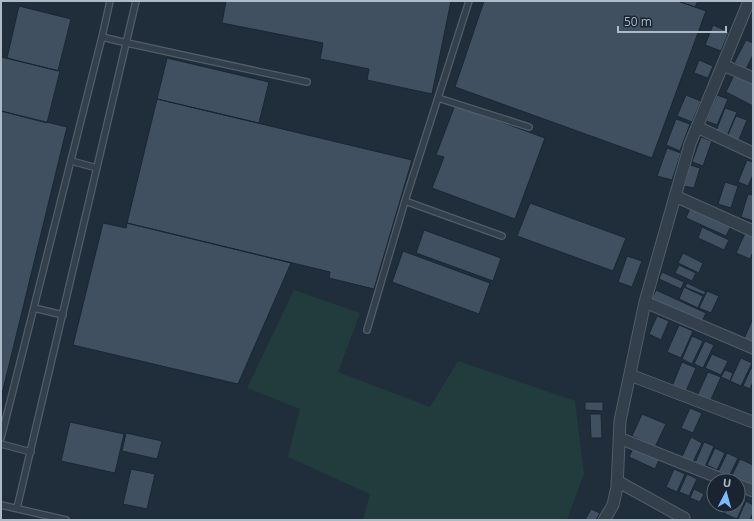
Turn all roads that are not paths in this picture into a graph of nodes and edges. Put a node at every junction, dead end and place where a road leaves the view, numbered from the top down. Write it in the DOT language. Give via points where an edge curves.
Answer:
graph roads {
  1 [pos="110,1"];
  2 [pos="136,1"];
  3 [pos="469,1"];
  4 [pos="749,1"];
  5 [pos="102,37"];
  6 [pos="127,43"];
  7 [pos="723,65"];
  8 [pos="753,78"];
  9 [pos="307,82"];
  10 [pos="438,98"];
  11 [pos="529,127"];
  12 [pos="697,127"];
  13 [pos="753,153"];
  14 [pos="71,161"];
  15 [pos="98,168"];
  16 [pos="675,196"];
  17 [pos="406,201"];
  18 [pos="753,231"];
  19 [pos="502,236"];
  20 [pos="645,302"];
  21 [pos="34,308"];
  22 [pos="63,315"];
  23 [pos="367,330"];
  24 [pos="753,348"];
  25 [pos="630,375"];
  26 [pos="753,422"];
  27 [pos="1,438"];
  28 [pos="619,438"];
  29 [pos="1,444"];
  30 [pos="31,452"];
  31 [pos="707,473"];
  32 [pos="617,481"];
  33 [pos="1,505"];
  34 [pos="17,508"];
  35 [pos="51,518"];
  36 [pos="684,518"];
  37 [pos="66,520"];
  38 [pos="604,520"];
  1 -- 5 [label="lane"];
  2 -- 6 [label="lane"];
  3 -- 10 [label="lane"];
  4 -- 7 [label="street"];
  5 -- 6 [label="lane"];
  5 -- 14 [label="lane"];
  6 -- 9 [label="lane"];
  6 -- 15 [label="lane"];
  7 -- 8 [label="street"];
  7 -- 12 [label="street"];
  10 -- 11 [label="lane"];
  10 -- 17 [label="lane"];
  12 -- 13 [label="street"];
  12 -- 16 [label="street"];
  14 -- 15 [label="lane"];
  14 -- 21 [label="lane"];
  15 -- 22 [label="lane"];
  16 -- 18 [label="street"];
  16 -- 20 [label="street"];
  17 -- 19 [label="lane"];
  17 -- 23 [label="lane"];
  20 -- 24 [label="street"];
  20 -- 25 [label="street"];
  21 -- 22 [label="lane"];
  21 -- 27 [label="lane"];
  22 -- 30 [label="lane"];
  25 -- 26 [label="street"];
  25 -- 28 [label="street"];
  28 -- 31 [label="street"];
  28 -- 32 [label="street"];
  29 -- 30 [label="lane"];
  30 -- 34 [label="lane"];
  32 -- 36 [label="street"];
  32 -- 38 [label="street" via="613,505"];
  33 -- 34 [label="lane"];
  34 -- 35 [label="lane"];
  35 -- 37 [label="lane"];
}
